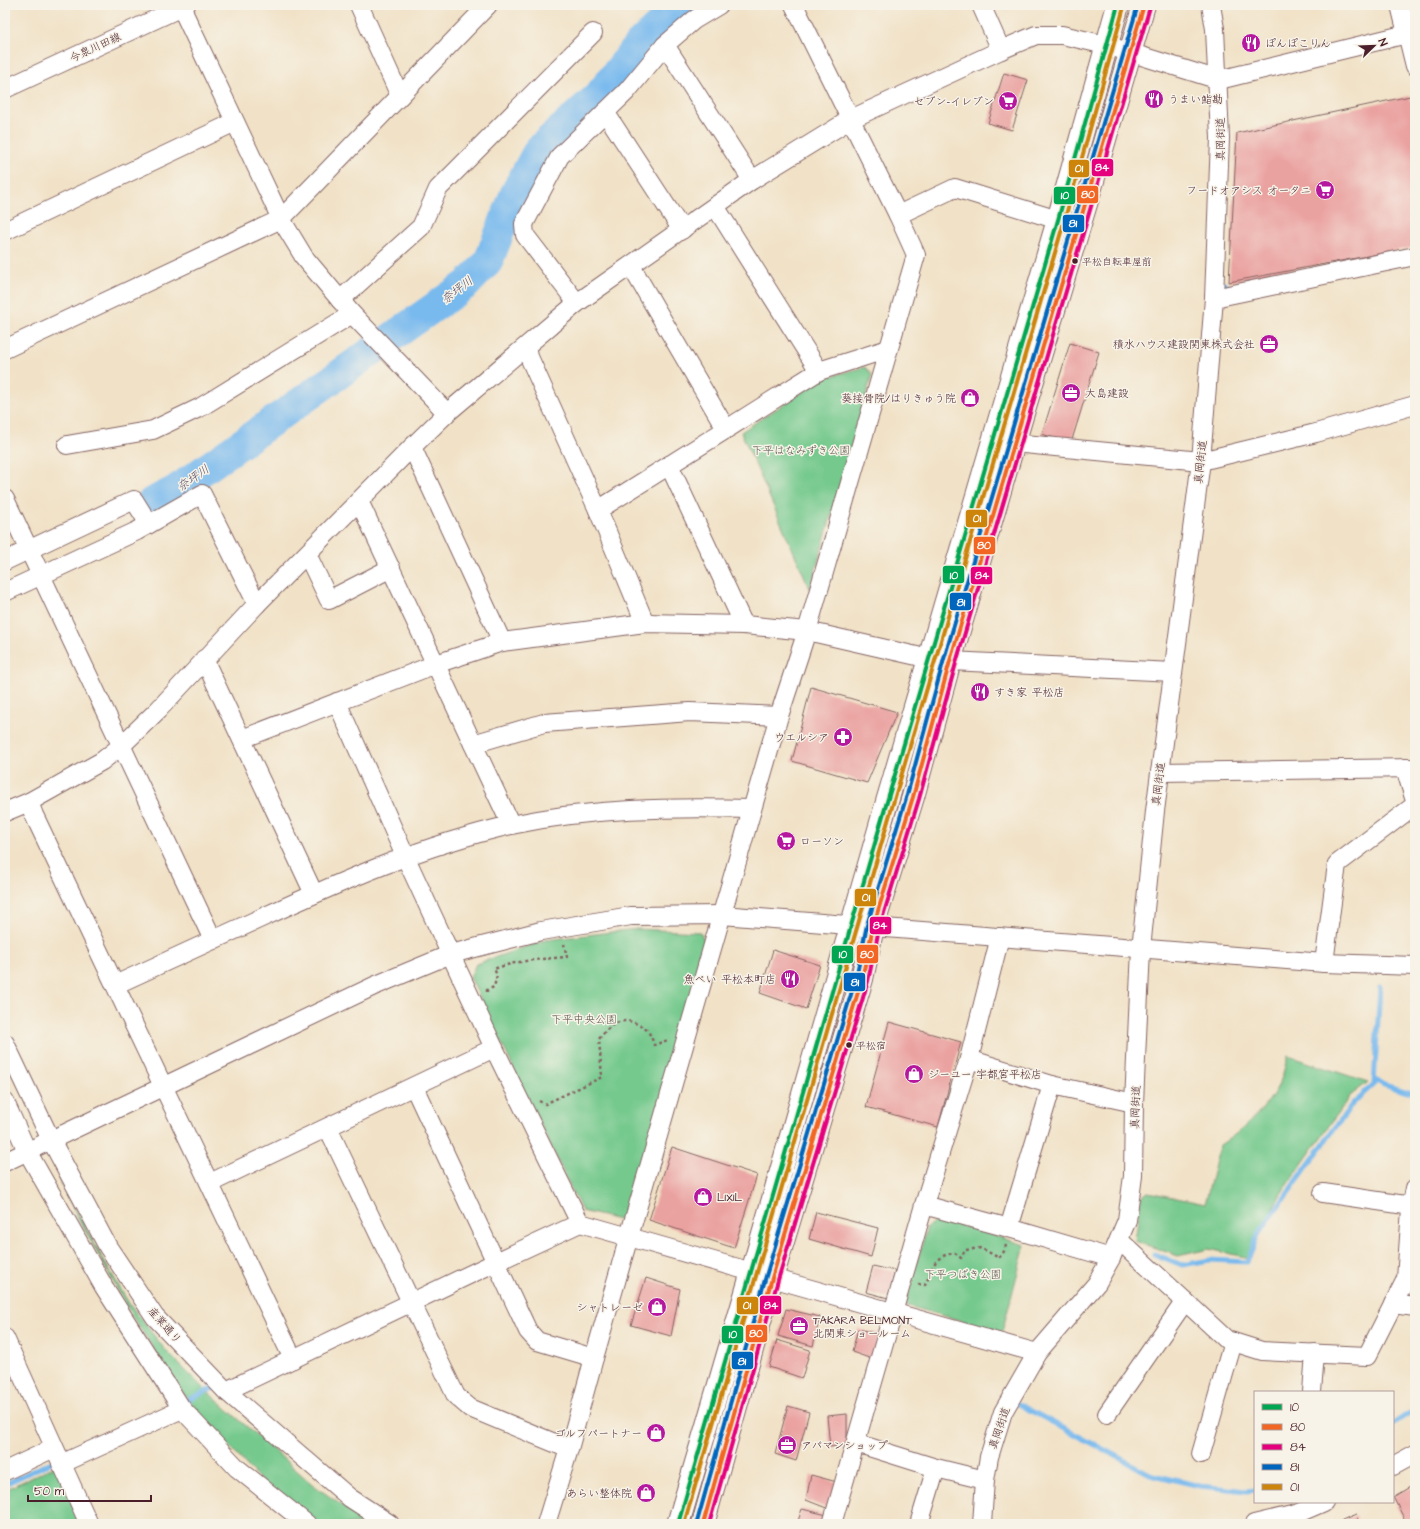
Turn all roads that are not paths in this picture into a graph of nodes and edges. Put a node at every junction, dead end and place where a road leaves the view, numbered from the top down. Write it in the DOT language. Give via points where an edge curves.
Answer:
graph roads {
  1 [pos="359,5"];
  2 [pos="488,5"];
  3 [pos="719,5"];
  4 [pos="794,5"];
  5 [pos="981,5"];
  6 [pos="1118,5"];
  7 [pos="1144,5"];
  8 [pos="1211,5"];
  9 [pos="1400,5"];
  10 [pos="184,6"];
  11 [pos="1411,33"];
  12 [pos="593,34"];
  13 [pos="1106,45"];
  14 [pos="665,46"];
  15 [pos="1001,50"];
  16 [pos="1130,52"];
  17 [pos="1415,66"];
  18 [pos="1219,80"];
  19 [pos="5,89"];
  20 [pos="400,96"];
  21 [pos="606,112"];
  22 [pos="851,120"];
  23 [pos="235,122"];
  24 [pos="752,180"];
  25 [pos="715,206"];
  26 [pos="898,215"];
  27 [pos="281,219"];
  28 [pos="1058,220"];
  29 [pos="682,230"];
  30 [pos="5,231"];
  31 [pos="1415,256"];
  32 [pos="631,266"];
  33 [pos="1214,298"];
  34 [pos="340,300"];
  35 [pos="577,303"];
  36 [pos="352,314"];
  37 [pos="525,348"];
  38 [pos="5,349"];
  39 [pos="888,349"];
  40 [pos="819,371"];
  41 [pos="1415,405"];
  42 [pos="448,413"];
  43 [pos="726,429"];
  44 [pos="1014,443"];
  45 [pos="67,445"];
  46 [pos="412,447"];
  47 [pos="1201,461"];
  48 [pos="669,465"];
  49 [pos="5,499"];
  50 [pos="359,501"];
  51 [pos="598,510"];
  52 [pos="149,524"];
  53 [pos="29,550"];
  54 [pos="307,554"];
  55 [pos="5,561"];
  56 [pos="391,568"];
  57 [pos="41,576"];
  58 [pos="5,592"];
  59 [pos="257,604"];
  60 [pos="645,623"];
  61 [pos="744,625"];
  62 [pos="807,631"];
  63 [pos="502,642"];
  64 [pos="204,659"];
  65 [pos="940,660"];
  66 [pos="436,664"];
  67 [pos="1173,672"];
  68 [pos="337,702"];
  69 [pos="779,716"];
  70 [pos="242,739"];
  71 [pos="472,744"];
  72 [pos="121,746"];
  73 [pos="1410,768"];
  74 [pos="1160,772"];
  75 [pos="1415,801"];
  76 [pos="29,802"];
  77 [pos="1415,805"];
  78 [pos="752,809"];
  79 [pos="5,812"];
  80 [pos="511,825"];
  81 [pos="405,856"];
  82 [pos="314,894"];
  83 [pos="722,915"];
  84 [pos="862,926"];
  85 [pos="1000,937"];
  86 [pos="213,940"];
  87 [pos="1141,949"];
  88 [pos="451,954"];
  89 [pos="1324,963"];
  90 [pos="1415,966"];
  91 [pos="115,985"];
  92 [pos="5,1043"];
  93 [pos="494,1048"];
  94 [pos="969,1059"];
  95 [pos="1052,1085"];
  96 [pos="163,1086"];
  97 [pos="414,1087"];
  98 [pos="5,1102"];
  99 [pos="1134,1103"];
  100 [pos="328,1128"];
  101 [pos="51,1140"];
  102 [pos="27,1151"];
  103 [pos="5,1162"];
  104 [pos="210,1184"];
  105 [pos="1415,1188"];
  106 [pos="1323,1193"];
  107 [pos="924,1205"];
  108 [pos="1412,1206"];
  109 [pos="580,1224"];
  110 [pos="1010,1227"];
  111 [pos="629,1236"];
  112 [pos="1119,1240"];
  113 [pos="1111,1258"];
  114 [pos="496,1262"];
  115 [pos="762,1275"];
  116 [pos="1185,1301"];
  117 [pos="411,1302"];
  118 [pos="1393,1304"];
  119 [pos="1415,1307"];
  120 [pos="893,1312"];
  121 [pos="5,1338"];
  122 [pos="1233,1342"];
  123 [pos="1037,1352"];
  124 [pos="1315,1354"];
  125 [pos="594,1358"];
  126 [pos="293,1359"];
  127 [pos="226,1391"];
  128 [pos="1312,1391"];
  129 [pos="182,1409"];
  130 [pos="1107,1414"];
  131 [pos="856,1443"];
  132 [pos="569,1449"];
  133 [pos="1200,1454"];
  134 [pos="1415,1454"];
  135 [pos="58,1456"];
  136 [pos="1394,1465"];
  137 [pos="936,1468"];
  138 [pos="5,1471"];
  139 [pos="985,1480"];
  140 [pos="1322,1503"];
  141 [pos="89,1524"];
  142 [pos="307,1524"];
  143 [pos="390,1524"];
  144 [pos="546,1524"];
  145 [pos="678,1524"];
  146 [pos="703,1524"];
  147 [pos="832,1524"];
  148 [pos="919,1524"];
  149 [pos="982,1524"];
  150 [pos="1254,1524"];
  1 -- 20 [label="street"];
  2 -- 20 [label="street"];
  3 -- 14 [label="street" via="694,20"];
  4 -- 22 [label="street"];
  5 -- 15 [label="street"];
  6 -- 13 [label="main road"];
  7 -- 16 [label="main road"];
  8 -- 18 [label="street, 真岡街道"];
  9 -- 11 [label="street"];
  10 -- 19 [label="street, 今泉川田線"];
  10 -- 23 [label="street"];
  11 -- 17 [label="street"];
  11 -- 18 [label="street"];
  12 -- 34 [label="street" via="438,189 421,227"];
  13 -- 15 [label="street" via="1062,35 1036,35"];
  13 -- 16 [label="street"];
  13 -- 28 [label="main road"];
  14 -- 21 [label="street"];
  14 -- 24 [label="street"];
  15 -- 22 [label="street"];
  16 -- 18 [label="street"];
  16 -- 44 [label="main road"];
  18 -- 33 [label="street, 真岡街道" via="1220,138"];
  20 -- 27 [label="street"];
  21 -- 29 [label="street"];
  21 -- 35 [label="street" via="560,156 524,224 525,235"];
  22 -- 24 [label="street"];
  22 -- 26 [label="street"];
  23 -- 27 [label="street"];
  23 -- 30 [label="street"];
  24 -- 25 [label="street"];
  25 -- 29 [label="street"];
  25 -- 40 [label="street"];
  26 -- 28 [label="street" via="955,188"];
  26 -- 39 [label="street" via="916,255"];
  27 -- 34 [label="street" via="304,257"];
  27 -- 38 [label="street"];
  28 -- 65 [label="main road"];
  29 -- 32 [label="street"];
  31 -- 33 [label="street"];
  32 -- 35 [label="street"];
  32 -- 43 [label="street"];
  33 -- 47 [label="street, 真岡街道"];
  34 -- 36 [label="street"];
  35 -- 37 [label="street"];
  36 -- 42 [label="street"];
  36 -- 45 [label="street" via="201,407 153,430"];
  37 -- 42 [label="street"];
  37 -- 51 [label="street"];
  39 -- 40 [label="street"];
  39 -- 62 [label="street"];
  40 -- 43 [label="street"];
  41 -- 47 [label="street" via="1316,434"];
  42 -- 46 [label="street"];
  43 -- 48 [label="street"];
  44 -- 47 [label="street"];
  44 -- 65 [label="main road"];
  46 -- 50 [label="street"];
  46 -- 63 [label="street"];
  47 -- 67 [label="street, 真岡街道"];
  48 -- 51 [label="street"];
  48 -- 61 [label="street"];
  49 -- 53 [label="street"];
  50 -- 54 [label="street"];
  50 -- 56 [label="street"];
  51 -- 60 [label="street"];
  52 -- 53 [label="street" via="134,500"];
  52 -- 57 [label="street"];
  52 -- 59 [label="street" via="202,494"];
  53 -- 55 [label="street"];
  53 -- 57 [label="street"];
  54 -- 56 [label="street" via="330,600"];
  54 -- 59 [label="street"];
  56 -- 66 [label="street"];
  57 -- 58 [label="street"];
  57 -- 72 [label="street"];
  59 -- 64 [label="street"];
  60 -- 61 [label="street"];
  60 -- 63 [label="street"];
  61 -- 62 [label="street"];
  62 -- 65 [label="street"];
  62 -- 69 [label="street"];
  63 -- 66 [label="street"];
  64 -- 70 [label="street"];
  64 -- 72 [label="street"];
  65 -- 67 [label="street"];
  65 -- 84 [label="main road" via="913,797"];
  66 -- 68 [label="street"];
  66 -- 71 [label="street"];
  67 -- 74 [label="street, 真岡街道"];
  68 -- 70 [label="street"];
  68 -- 81 [label="street"];
  69 -- 71 [label="street" via="690,712 544,723"];
  69 -- 78 [label="street"];
  70 -- 82 [label="street"];
  71 -- 80 [label="street"];
  72 -- 76 [label="street" via="102,761"];
  72 -- 86 [label="street"];
  73 -- 74 [label="street"];
  73 -- 75 [label="street"];
  74 -- 87 [label="street, 真岡街道"];
  76 -- 79 [label="street"];
  76 -- 91 [label="street"];
  77 -- 89 [label="street" via="1337,864"];
  78 -- 80 [label="street" via="680,808 586,812"];
  78 -- 83 [label="street"];
  80 -- 81 [label="street"];
  81 -- 82 [label="street"];
  81 -- 88 [label="street"];
  82 -- 86 [label="street"];
  83 -- 84 [label="street"];
  83 -- 88 [label="street" via="631,916 541,931"];
  83 -- 111 [label="street"];
  84 -- 85 [label="street"];
  84 -- 115 [label="main road"];
  85 -- 87 [label="street"];
  85 -- 94 [label="street"];
  86 -- 91 [label="street"];
  87 -- 89 [label="street"];
  87 -- 99 [label="street, 真岡街道"];
  88 -- 93 [label="street"];
  88 -- 96 [label="street" via="374,986"];
  89 -- 90 [label="street"];
  91 -- 96 [label="street"];
  92 -- 101 [label="street, 産業通り"];
  93 -- 97 [label="street"];
  93 -- 109 [label="street"];
  94 -- 95 [label="street"];
  94 -- 107 [label="street"];
  95 -- 99 [label="street"];
  95 -- 110 [label="street"];
  96 -- 101 [label="street"];
  96 -- 104 [label="street"];
  97 -- 100 [label="street"];
  97 -- 114 [label="street"];
  98 -- 102 [label="street"];
  99 -- 112 [label="street, 真岡街道" via="1133,1176 1127,1220"];
  100 -- 104 [label="street"];
  100 -- 117 [label="street"];
  101 -- 102 [label="street"];
  101 -- 127 [label="street, 産業通り" via="108,1247 155,1317"];
  102 -- 103 [label="street"];
  102 -- 129 [label="street" via="104,1287"];
  104 -- 126 [label="street"];
  105 -- 108 [label="street"];
  106 -- 108 [label="street"];
  107 -- 110 [label="street"];
  107 -- 120 [label="street"];
  108 -- 118 [label="street" via="1406,1279"];
  109 -- 111 [label="street"];
  109 -- 114 [label="street"];
  110 -- 113 [label="street"];
  111 -- 115 [label="street"];
  111 -- 125 [label="street"];
  112 -- 113 [label="street, 真岡街道"];
  112 -- 116 [label="street"];
  113 -- 123 [label="street, 真岡街道" via="1097,1283"];
  114 -- 117 [label="street"];
  114 -- 125 [label="street" via="528,1332 537,1341"];
  115 -- 120 [label="street"];
  115 -- 145 [label="main road"];
  115 -- 146 [label="main road"];
  116 -- 122 [label="street" via="1227,1340"];
  116 -- 130 [label="street"];
  117 -- 126 [label="street"];
  117 -- 132 [label="street" via="456,1396 470,1408"];
  118 -- 119 [label="street"];
  118 -- 124 [label="street" via="1367,1356"];
  120 -- 123 [label="street"];
  120 -- 131 [label="street"];
  121 -- 135 [label="street"];
  122 -- 124 [label="street" via="1262,1351"];
  122 -- 133 [label="street"];
  123 -- 139 [label="street, 真岡街道" via="1003,1412 989,1457"];
  124 -- 128 [label="street"];
  125 -- 132 [label="street"];
  126 -- 127 [label="street"];
  127 -- 143 [label="street, 産業通り" via="350,1498"];
  129 -- 135 [label="street"];
  129 -- 142 [label="street" via="238,1468"];
  131 -- 137 [label="street"];
  131 -- 147 [label="street"];
  132 -- 144 [label="street"];
  134 -- 136 [label="street"];
  135 -- 138 [label="street"];
  135 -- 141 [label="street"];
  137 -- 139 [label="street"];
  137 -- 148 [label="street"];
  139 -- 149 [label="street, 真岡街道"];
  140 -- 150 [label="street" via="1296,1514"];
}
